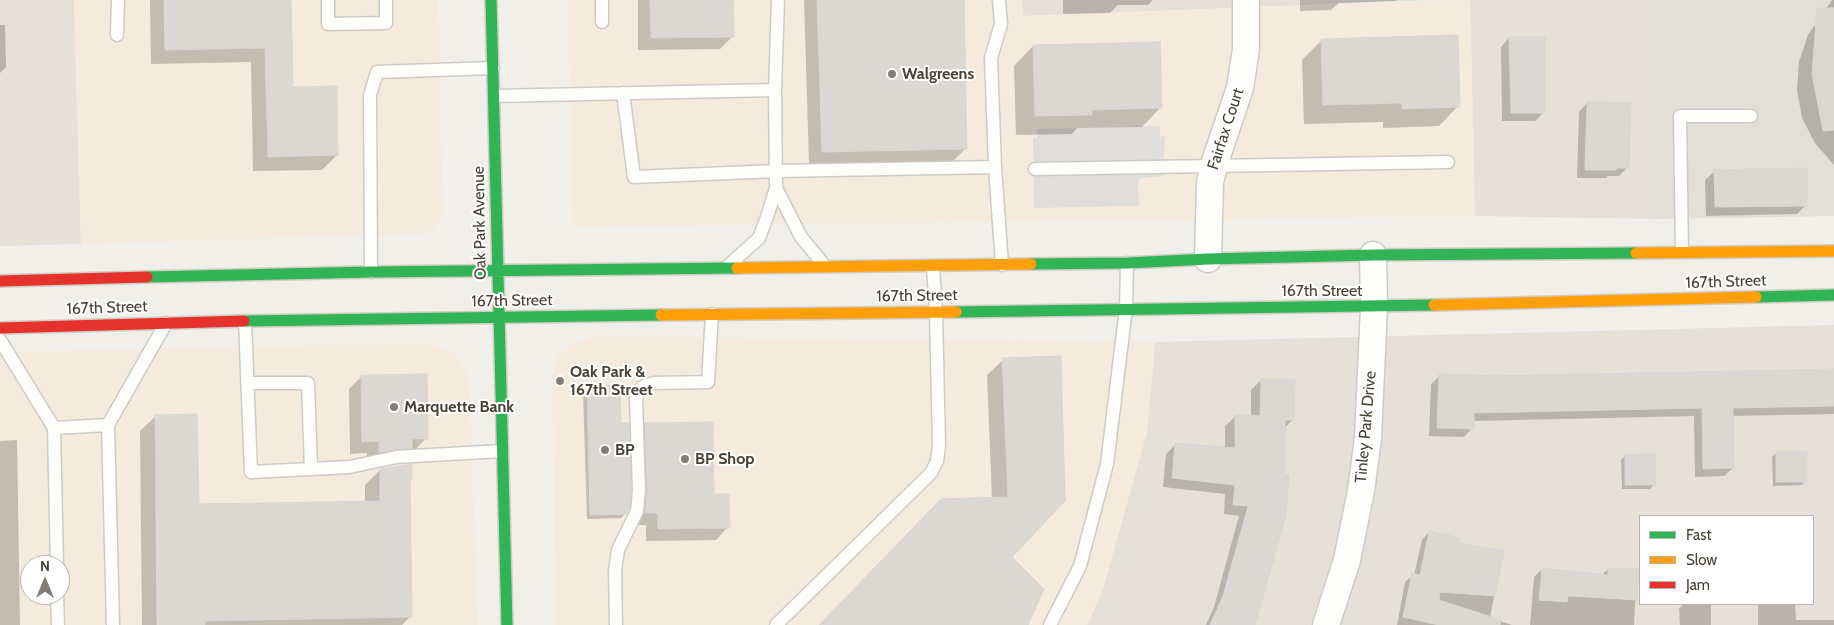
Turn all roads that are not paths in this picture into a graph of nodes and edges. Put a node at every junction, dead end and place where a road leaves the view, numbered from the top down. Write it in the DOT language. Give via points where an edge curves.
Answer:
graph roads {
  1 [pos="118,0"];
  2 [pos="328,0"];
  3 [pos="386,0"];
  4 [pos="491,0"];
  5 [pos="602,0"];
  6 [pos="778,0"];
  7 [pos="999,0"];
  8 [pos="1246,0"];
  9 [pos="602,22"];
  10 [pos="117,35"];
  11 [pos="493,68"];
  12 [pos="775,90"];
  13 [pos="623,93"];
  14 [pos="494,96"];
  15 [pos="1752,116"];
  16 [pos="1448,162"];
  17 [pos="1214,165"];
  18 [pos="995,167"];
  19 [pos="1035,170"];
  20 [pos="776,171"];
  21 [pos="776,188"];
  22 [pos="1834,251"];
  23 [pos="1682,252"];
  24 [pos="1374,255"];
  25 [pos="1208,259"];
  26 [pos="1127,263"];
  27 [pos="1002,265"];
  28 [pos="933,266"];
  29 [pos="826,267"];
  30 [pos="725,269"];
  31 [pos="371,272"];
  32 [pos="497,272"];
  33 [pos="0,281"];
  34 [pos="1834,295"];
  35 [pos="1374,307"];
  36 [pos="1126,308"];
  37 [pos="936,312"];
  38 [pos="712,314"];
  39 [pos="498,317"];
  40 [pos="245,321"];
  41 [pos="166,323"];
  42 [pos="0,328"];
  43 [pos="0,340"];
  44 [pos="247,384"];
  45 [pos="108,425"];
  46 [pos="54,428"];
  47 [pos="502,451"];
  48 [pos="312,469"];
  49 [pos="57,555"];
  50 [pos="57,605"];
  51 [pos="58,625"];
  52 [pos="113,625"];
  53 [pos="506,625"];
  54 [pos="616,625"];
  55 [pos="776,625"];
  56 [pos="1050,625"];
  57 [pos="1326,625"];
  1 -- 10 [label="lane"];
  2 -- 3 [label="lane" via="328,24 386,23"];
  4 -- 11 [label="main road, Oak Park Avenue"];
  5 -- 9 [label="lane"];
  6 -- 12 [label="lane"];
  7 -- 18 [label="lane" via="1001,24 991,58"];
  8 -- 17 [label="street, Fairfax Court" via="1246,49 1240,88"];
  11 -- 14 [label="main road, Oak Park Avenue"];
  11 -- 31 [label="lane" via="377,72 370,95"];
  12 -- 13 [label="lane"];
  12 -- 20 [label="lane"];
  13 -- 14 [label="lane"];
  13 -- 20 [label="lane" via="634,176"];
  14 -- 32 [label="main road, Oak Park Avenue"];
  15 -- 23 [label="lane" via="1680,116"];
  16 -- 17 [label="lane"];
  17 -- 19 [label="lane"];
  17 -- 25 [label="street, Fairfax Court" via="1209,191"];
  18 -- 20 [label="lane"];
  18 -- 27 [label="lane"];
  20 -- 21 [label="lane"];
  21 -- 29 [label="lane" via="801,237"];
  21 -- 30 [label="lane" via="759,238"];
  22 -- 23 [label="main road, 167th Street"];
  23 -- 24 [label="main road, 167th Street"];
  24 -- 25 [label="main road, 167th Street"];
  24 -- 35 [label="street, Tinley Park Drive"];
  25 -- 26 [label="main road, 167th Street"];
  26 -- 27 [label="main road, 167th Street"];
  26 -- 36 [label="lane"];
  27 -- 28 [label="main road, 167th Street"];
  28 -- 29 [label="main road, 167th Street"];
  28 -- 37 [label="lane"];
  29 -- 30 [label="main road, 167th Street"];
  30 -- 32 [label="main road, 167th Street"];
  31 -- 32 [label="main road, 167th Street"];
  31 -- 33 [label="main road, 167th Street"];
  32 -- 39 [label="main road, Oak Park Avenue"];
  34 -- 35 [label="main road, 167th Street"];
  35 -- 36 [label="main road, 167th Street"];
  35 -- 57 [label="street, Tinley Park Drive" via="1368,438 1362,482 1347,560"];
  36 -- 37 [label="main road, 167th Street"];
  36 -- 56 [label="lane" via="1107,464 1080,566"];
  37 -- 38 [label="main road, 167th Street"];
  37 -- 55 [label="lane" via="939,446 931,473"];
  38 -- 39 [label="main road, 167th Street"];
  38 -- 54 [label="lane" via="708,382 654,383 639,390 636,399 637,511 618,550"];
  39 -- 40 [label="main road, 167th Street"];
  39 -- 47 [label="main road, Oak Park Avenue"];
  40 -- 41 [label="main road, 167th Street"];
  40 -- 44 [label="lane"];
  41 -- 42 [label="main road, 167th Street"];
  41 -- 45 [label="lane"];
  43 -- 46 [label="lane"];
  44 -- 48 [label="lane" via="308,384"];
  44 -- 48 [label="lane" via="251,472"];
  45 -- 46 [label="lane"];
  45 -- 52 [label="lane"];
  46 -- 49 [label="lane"];
  47 -- 48 [label="lane" via="396,456 350,468"];
  47 -- 53 [label="main road, Oak Park Avenue"];
  50 -- 51 [label="lane"];
}
